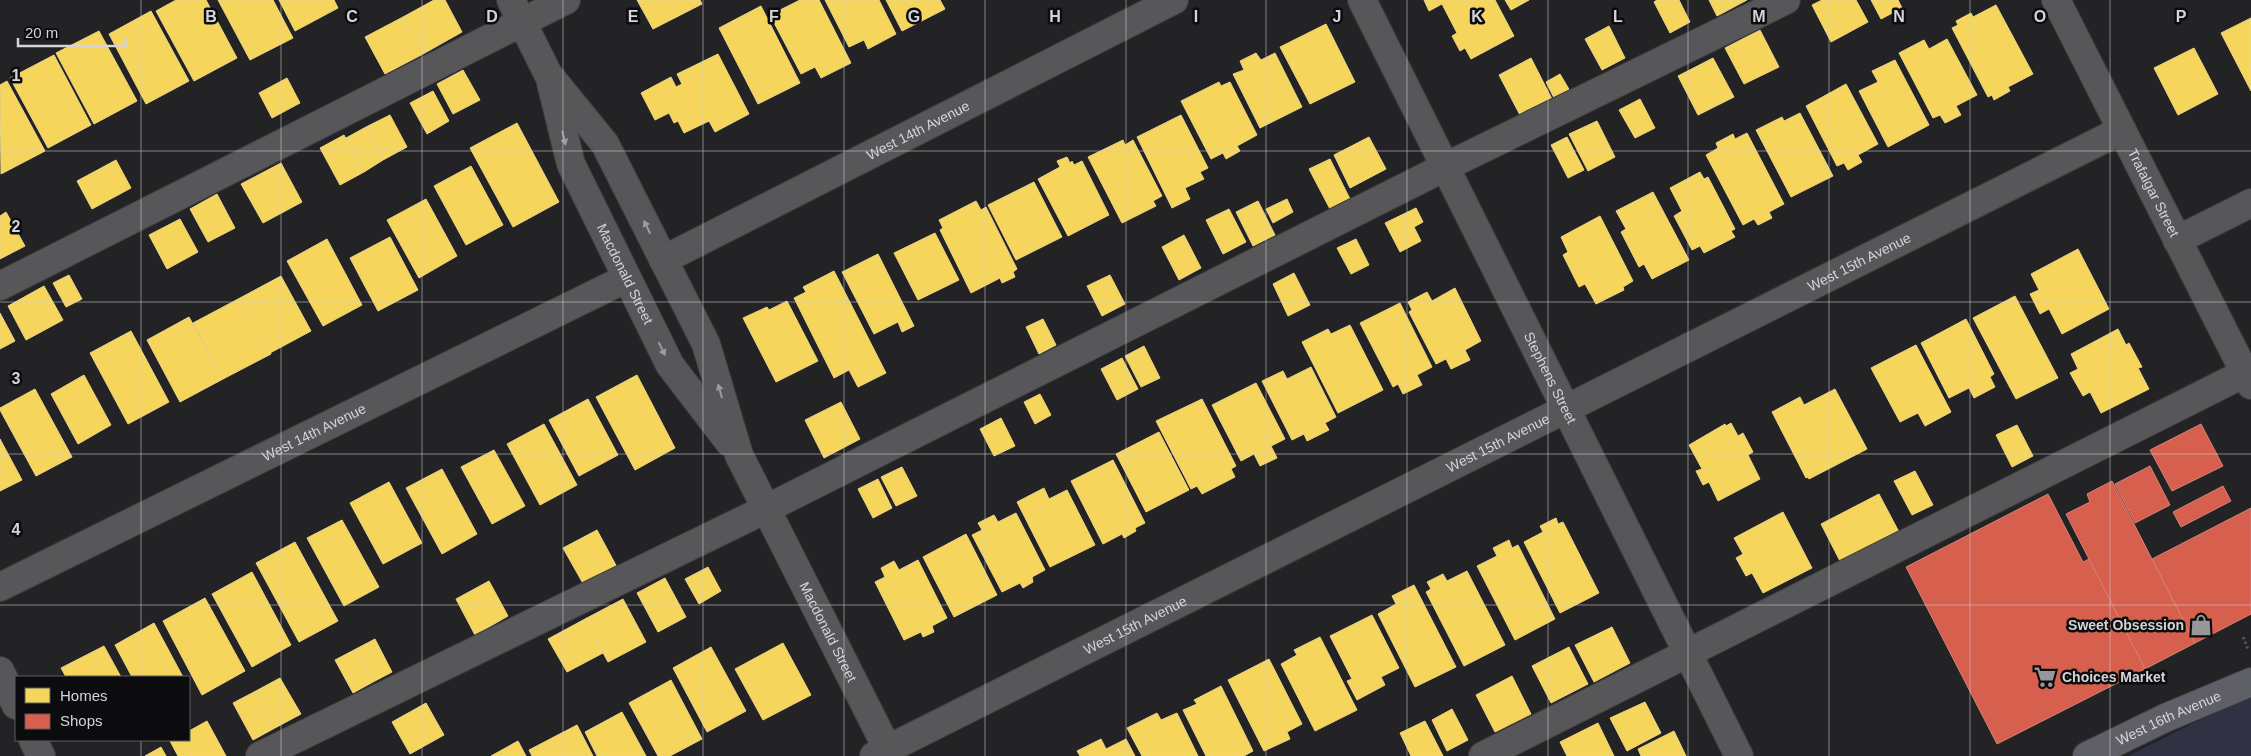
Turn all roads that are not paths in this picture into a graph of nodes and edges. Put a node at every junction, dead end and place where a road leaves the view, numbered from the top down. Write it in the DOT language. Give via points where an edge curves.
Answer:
graph roads {
  1 [pos="566,0"];
  2 [pos="1174,0"];
  3 [pos="1362,0"];
  4 [pos="1786,0"];
  5 [pos="2056,0"];
  6 [pos="517,11"];
  7 [pos="548,74"];
  8 [pos="2122,130"];
  9 [pos="1445,167"];
  10 [pos="2251,203"];
  11 [pos="2177,240"];
  12 [pos="663,260"];
  13 [pos="627,278"];
  14 [pos="0,286"];
  15 [pos="2248,379"];
  16 [pos="1565,409"];
  17 [pos="739,455"];
  18 [pos="766,509"];
  19 [pos="0,587"];
  20 [pos="1688,654"];
  21 [pos="0,671"];
  22 [pos="2251,682"];
  23 [pos="15,703"];
  24 [pos="34,741"];
  25 [pos="884,754"];
  26 [pos="41,756"];
  27 [pos="260,756"];
  28 [pos="1483,756"];
  29 [pos="1739,756"];
  30 [pos="2087,756"];
  1 -- 6 [label="street"];
  2 -- 12 [label="street, West 14th Avenue"];
  3 -- 9 [label="street, Stephens Street"];
  4 -- 9 [label="street"];
  5 -- 8 [label="street, Trafalgar Street"];
  6 -- 7 [label="street, Macdonald Street"];
  6 -- 14 [label="street"];
  12 -- 7 [label="street, Macdonald Street, one-way" via="605,144"];
  7 -- 13 [label="street, Macdonald Street, one-way" via="571,164"];
  8 -- 11 [label="street, Trafalgar Street"];
  8 -- 16 [label="street, West 15th Avenue"];
  9 -- 16 [label="street, Stephens Street"];
  9 -- 18 [label="street"];
  10 -- 11 [label="street"];
  11 -- 15 [label="street, Trafalgar Street"];
  17 -- 12 [label="street, Macdonald Street, one-way" via="706,344"];
  13 -- 17 [label="street, Macdonald Street, one-way" via="670,364"];
  13 -- 19 [label="street, West 14th Avenue"];
  15 -- 20 [label="street"];
  16 -- 20 [label="street, Stephens Street"];
  16 -- 25 [label="street, West 15th Avenue"];
  17 -- 18 [label="street, Macdonald Street"];
  18 -- 25 [label="street, Macdonald Street"];
  18 -- 27 [label="street"];
  20 -- 28 [label="street"];
  20 -- 29 [label="street, Stephens Street"];
  21 -- 23 [label="street"];
  22 -- 30 [label="main road, West 16th Avenue" via="2164,718"];
  24 -- 26 [label="street"];
}
